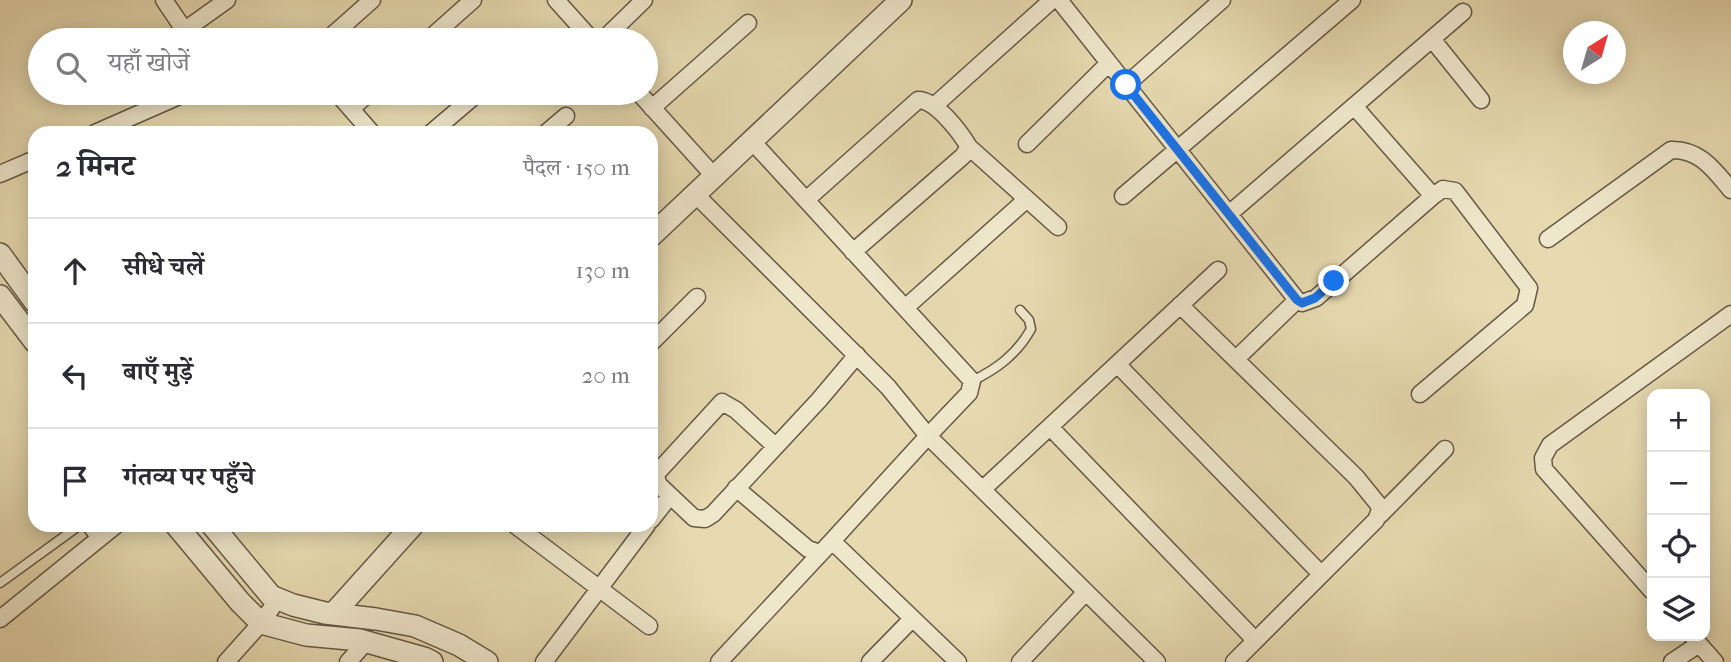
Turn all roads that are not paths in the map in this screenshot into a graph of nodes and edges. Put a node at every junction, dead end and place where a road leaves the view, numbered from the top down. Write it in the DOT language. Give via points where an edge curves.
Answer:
graph roads {
  1 [pos="164,0"];
  2 [pos="227,0"];
  3 [pos="372,0"];
  4 [pos="473,0"];
  5 [pos="556,0"];
  6 [pos="644,0"];
  7 [pos="901,0"];
  8 [pos="1052,0"];
  9 [pos="1059,0"];
  10 [pos="1222,0"];
  11 [pos="1352,0"];
  12 [pos="1463,12"];
  13 [pos="748,23"];
  14 [pos="183,28"];
  15 [pos="196,28"];
  16 [pos="340,28"];
  17 [pos="442,28"];
  18 [pos="581,28"];
  19 [pos="615,28"];
  20 [pos="1432,39"];
  21 [pos="1109,63"];
  22 [pos="1126,85"];
  23 [pos="1481,100"];
  24 [pos="658,104"];
  25 [pos="159,105"];
  26 [pos="348,105"];
  27 [pos="356,105"];
  28 [pos="464,105"];
  29 [pos="650,105"];
  30 [pos="656,105"];
  31 [pos="934,106"];
  32 [pos="1354,106"];
  33 [pos="653,108"];
  34 [pos="351,109"];
  35 [pos="566,116"];
  36 [pos="111,126"];
  37 [pos="366,126"];
  38 [pos="439,126"];
  39 [pos="554,126"];
  40 [pos="751,140"];
  41 [pos="1027,144"];
  42 [pos="969,147"];
  43 [pos="1178,151"];
  44 [pos="28,162"];
  45 [pos="0,174"];
  46 [pos="714,176"];
  47 [pos="1731,190"];
  48 [pos="694,193"];
  49 [pos="1123,196"];
  50 [pos="1433,197"];
  51 [pos="1027,199"];
  52 [pos="806,200"];
  53 [pos="1229,214"];
  54 [pos="1058,227"];
  55 [pos="658,229"];
  56 [pos="1548,239"];
  57 [pos="853,251"];
  58 [pos="0,254"];
  59 [pos="1218,270"];
  60 [pos="28,292"];
  61 [pos="0,296"];
  62 [pos="697,297"];
  63 [pos="1297,300"];
  64 [pos="1180,305"];
  65 [pos="905,308"];
  66 [pos="1020,310"];
  67 [pos="1731,314"];
  68 [pos="28,333"];
  69 [pos="658,336"];
  70 [pos="857,355"];
  71 [pos="1236,359"];
  72 [pos="1117,365"];
  73 [pos="971,381"];
  74 [pos="1420,394"];
  75 [pos="1050,427"];
  76 [pos="928,436"];
  77 [pos="775,446"];
  78 [pos="1445,449"];
  79 [pos="658,472"];
  80 [pos="658,484"];
  81 [pos="736,488"];
  82 [pos="983,489"];
  83 [pos="670,496"];
  84 [pos="658,511"];
  85 [pos="1380,515"];
  86 [pos="72,532"];
  87 [pos="89,532"];
  88 [pos="107,532"];
  89 [pos="182,532"];
  90 [pos="218,532"];
  91 [pos="407,532"];
  92 [pos="539,532"];
  93 [pos="642,532"];
  94 [pos="97,540"];
  95 [pos="832,541"];
  96 [pos="820,553"];
  97 [pos="1320,573"];
  98 [pos="0,583"];
  99 [pos="1647,585"];
  100 [pos="599,590"];
  101 [pos="1085,593"];
  102 [pos="278,599"];
  103 [pos="332,614"];
  104 [pos="0,619"];
  105 [pos="912,619"];
  106 [pos="261,623"];
  107 [pos="649,626"];
  108 [pos="1255,640"];
  109 [pos="1695,641"];
  110 [pos="1697,641"];
  111 [pos="366,642"];
  112 [pos="226,662"];
  113 [pos="348,662"];
  114 [pos="432,662"];
  115 [pos="487,662"];
  116 [pos="544,662"];
  117 [pos="719,662"];
  118 [pos="870,662"];
  119 [pos="958,662"];
  120 [pos="1020,662"];
  121 [pos="1156,662"];
  122 [pos="1234,662"];
  123 [pos="1672,662"];
  124 [pos="1715,662"];
  1 -- 14 [label="street"];
  2 -- 15 [label="street"];
  3 -- 16 [label="street"];
  4 -- 17 [label="street"];
  5 -- 18 [label="street"];
  6 -- 19 [label="street"];
  7 -- 40 [label="street"];
  8 -- 31 [label="street"];
  9 -- 21 [label="street"];
  10 -- 22 [label="street"];
  11 -- 43 [label="street"];
  12 -- 20 [label="street"];
  13 -- 24 [label="street"];
  20 -- 23 [label="street"];
  20 -- 32 [label="street"];
  21 -- 22 [label="street"];
  21 -- 41 [label="street"];
  22 -- 43 [label="street"];
  25 -- 36 [label="street"];
  26 -- 34 [label="street"];
  27 -- 34 [label="street"];
  28 -- 38 [label="street"];
  29 -- 33 [label="street"];
  30 -- 33 [label="street"];
  31 -- 42 [label="street"];
  31 -- 52 [label="street" via="918,100"];
  32 -- 50 [label="street"];
  32 -- 53 [label="street"];
  33 -- 46 [label="street"];
  34 -- 37 [label="street"];
  35 -- 39 [label="street"];
  40 -- 46 [label="street"];
  40 -- 52 [label="street"];
  42 -- 51 [label="street"];
  42 -- 57 [label="street"];
  43 -- 49 [label="street"];
  43 -- 53 [label="street"];
  44 -- 45 [label="street"];
  46 -- 48 [label="street"];
  47 -- 56 [label="street" via="1704,158 1671,150"];
  48 -- 55 [label="street"];
  48 -- 70 [label="street"];
  50 -- 63 [label="street" via="1315,298 1302,303"];
  50 -- 74 [label="street" via="1443,189 1455,191 1529,288 1529,297"];
  51 -- 54 [label="street"];
  51 -- 65 [label="street"];
  52 -- 57 [label="street"];
  53 -- 63 [label="street"];
  57 -- 65 [label="street"];
  58 -- 60 [label="street"];
  59 -- 64 [label="street"];
  61 -- 68 [label="street"];
  62 -- 69 [label="street"];
  63 -- 71 [label="street"];
  64 -- 71 [label="street"];
  64 -- 72 [label="street"];
  65 -- 73 [label="street"];
  66 -- 73 [label="lane" via="1031,329 1026,338 1003,364"];
  67 -- 99 [label="street" via="1550,446 1543,458 1544,469"];
  70 -- 76 [label="street"];
  70 -- 77 [label="street"];
  71 -- 85 [label="street" via="1356,477 1378,504"];
  72 -- 75 [label="street"];
  72 -- 97 [label="street"];
  73 -- 76 [label="street" via="969,393"];
  75 -- 82 [label="street"];
  75 -- 108 [label="street"];
  76 -- 82 [label="street"];
  76 -- 95 [label="street"];
  77 -- 79 [label="street" via="730,405 719,403"];
  77 -- 81 [label="street"];
  78 -- 85 [label="street"];
  80 -- 83 [label="street"];
  81 -- 83 [label="street" via="713,514 699,519"];
  81 -- 96 [label="street" via="808,549"];
  82 -- 101 [label="street"];
  83 -- 84 [label="street"];
  85 -- 97 [label="street"];
  86 -- 98 [label="lane"];
  87 -- 94 [label="lane"];
  88 -- 94 [label="street"];
  89 -- 106 [label="street"];
  90 -- 102 [label="street"];
  91 -- 103 [label="street"];
  92 -- 100 [label="street"];
  93 -- 100 [label="street"];
  94 -- 104 [label="street"];
  95 -- 96 [label="street"];
  95 -- 105 [label="street"];
  96 -- 117 [label="street"];
  97 -- 108 [label="street"];
  100 -- 107 [label="street"];
  100 -- 116 [label="street"];
  101 -- 120 [label="street"];
  101 -- 121 [label="street"];
  102 -- 103 [label="street"];
  102 -- 106 [label="street"];
  103 -- 115 [label="street" via="415,626"];
  105 -- 118 [label="street"];
  105 -- 119 [label="street"];
  106 -- 111 [label="street" via="306,635"];
  106 -- 112 [label="street"];
  108 -- 122 [label="street"];
  109 -- 123 [label="street"];
  110 -- 124 [label="street"];
  111 -- 113 [label="street"];
  111 -- 114 [label="street"];
}
